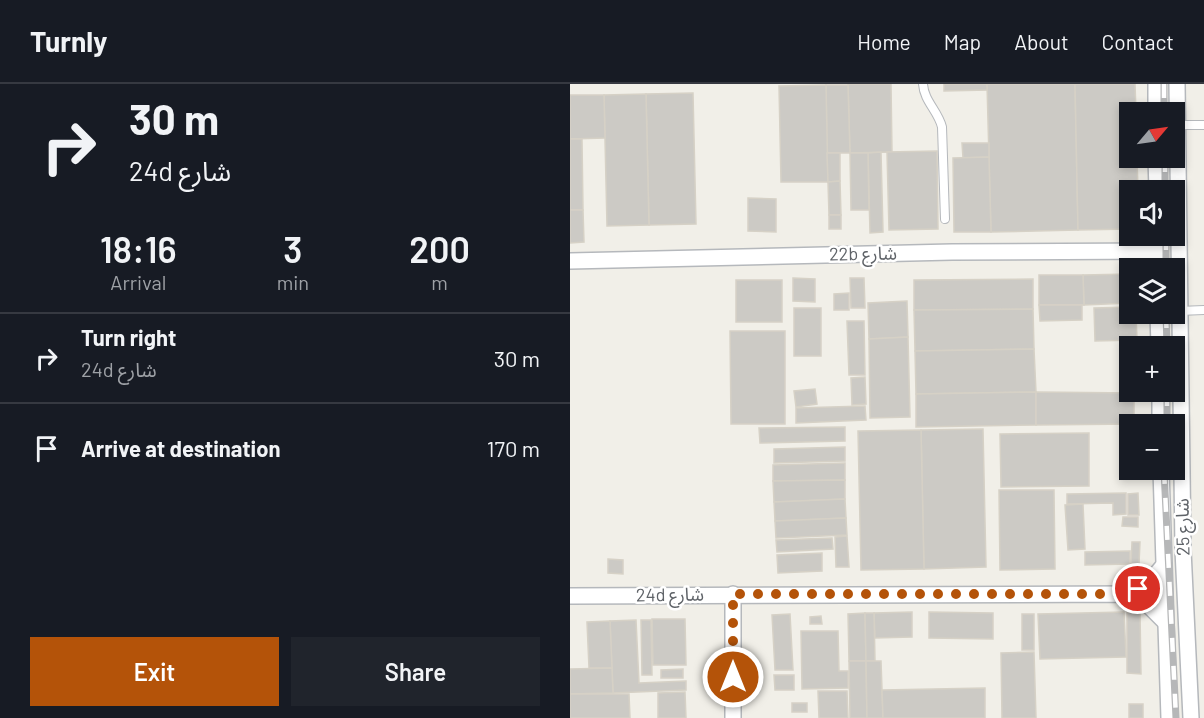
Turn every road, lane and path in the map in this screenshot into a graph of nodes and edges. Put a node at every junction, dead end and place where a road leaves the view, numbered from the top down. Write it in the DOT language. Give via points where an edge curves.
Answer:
graph roads {
  1 [pos="923,84"];
  2 [pos="1156,84"];
  3 [pos="1177,84"];
  4 [pos="1156,102"];
  5 [pos="1177,102"];
  6 [pos="1185,125"];
  7 [pos="1204,125"];
  8 [pos="1178,168"];
  9 [pos="945,219"];
  10 [pos="1119,245"];
  11 [pos="1179,258"];
  12 [pos="570,261"];
  13 [pos="1204,310"];
  14 [pos="1185,311"];
  15 [pos="1179,324"];
  16 [pos="1161,480"];
  17 [pos="1163,566"];
  18 [pos="733,594"];
  19 [pos="1130,594"];
  20 [pos="570,596"];
  21 [pos="1165,622"];
  22 [pos="733,718"];
  23 [pos="1169,718"];
  24 [pos="1191,718"];
  1 -- 9 [label="lane" via="924,94 942,127"];
  2 -- 4 [label="street"];
  3 -- 5 [label="street, شارع 25"];
  6 -- 7 [label="lane"];
  8 -- 11 [label="street, شارع 25"];
  10 -- 12 [label="street, 22b شارع"];
  13 -- 14 [label="lane"];
  15 -- 24 [label="street, شارع 25"];
  16 -- 17 [label="street, شارع 25"];
  17 -- 19 [label="street"];
  17 -- 21 [label="street, شارع 25"];
  18 -- 19 [label="street, 24d شارع"];
  18 -- 20 [label="street, 24d شارع"];
  18 -- 22 [label="street"];
  19 -- 21 [label="street"];
  21 -- 23 [label="street, شارع 25"];
}
